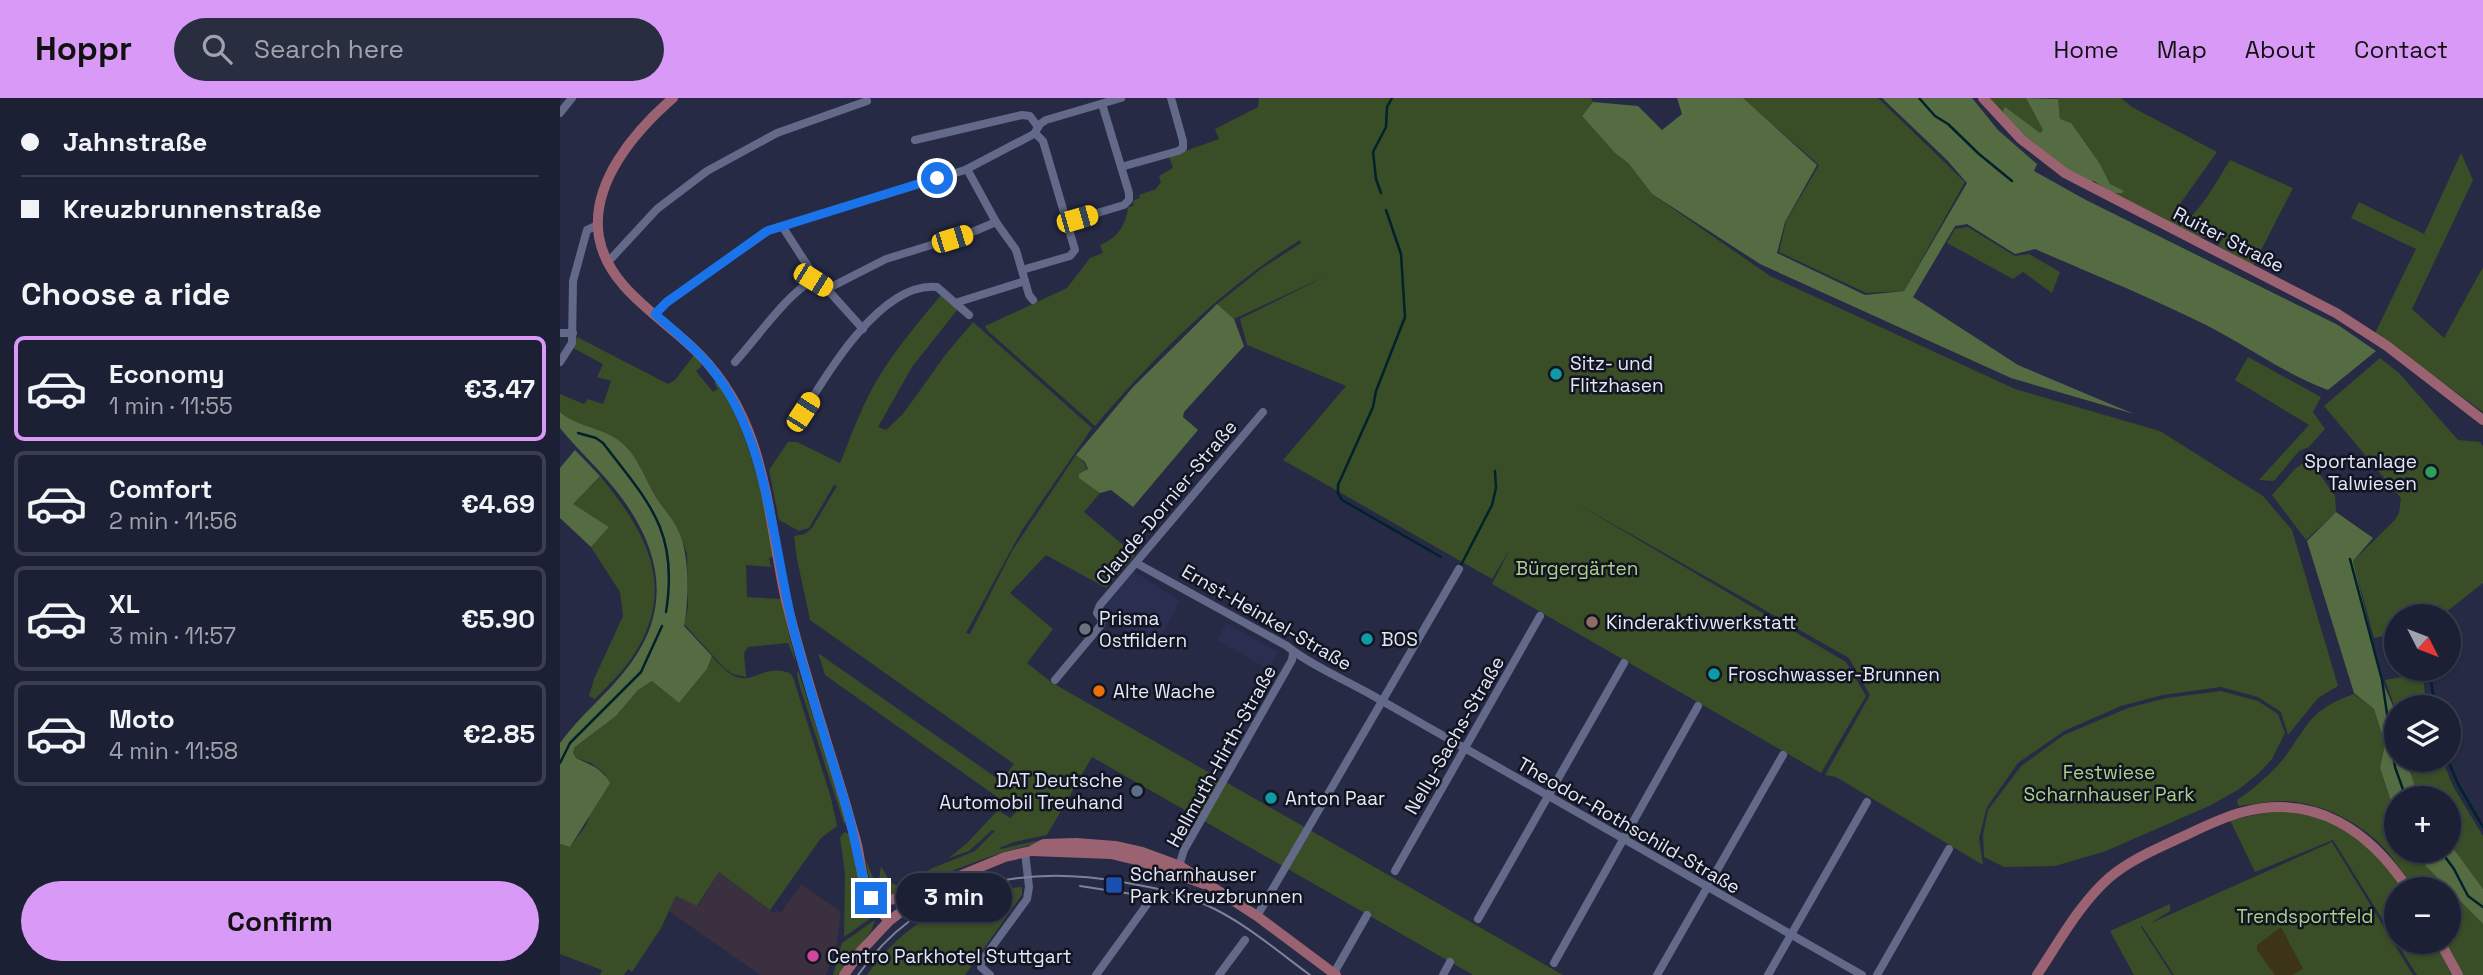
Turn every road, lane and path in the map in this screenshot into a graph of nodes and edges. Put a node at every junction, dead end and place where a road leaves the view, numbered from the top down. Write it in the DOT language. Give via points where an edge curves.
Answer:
graph roads {
  1 [pos="572,98"];
  2 [pos="673,98"];
  3 [pos="1121,98"];
  4 [pos="1171,98"];
  5 [pos="1983,98"];
  6 [pos="867,101"];
  7 [pos="1102,104"];
  8 [pos="560,113"];
  9 [pos="1037,130"];
  10 [pos="915,140"];
  11 [pos="1121,167"];
  12 [pos="967,169"];
  13 [pos="996,222"];
  14 [pos="1067,222"];
  15 [pos="598,225"];
  16 [pos="782,226"];
  17 [pos="608,262"];
  18 [pos="1022,270"];
  19 [pos="813,280"];
  20 [pos="1025,281"];
  21 [pos="827,289"];
  22 [pos="1033,300"];
  23 [pos="955,303"];
  24 [pos="655,314"];
  25 [pos="969,315"];
  26 [pos="863,330"];
  27 [pos="560,332"];
  28 [pos="573,334"];
  29 [pos="560,362"];
  30 [pos="736,362"];
  31 [pos="1263,412"];
  32 [pos="800,418"];
  33 [pos="2483,420"];
  34 [pos="1136,563"];
  35 [pos="1459,569"];
  36 [pos="1540,616"];
  37 [pos="1293,654"];
  38 [pos="1624,663"];
  39 [pos="1055,680"];
  40 [pos="1381,702"];
  41 [pos="1698,706"];
  42 [pos="1464,749"];
  43 [pos="1783,755"];
  44 [pos="1547,796"];
  45 [pos="1867,802"];
  46 [pos="1623,840"];
  47 [pos="1950,849"];
  48 [pos="1028,851"];
  49 [pos="1178,870"];
  50 [pos="1395,871"];
  51 [pos="2399,877"];
  52 [pos="866,887"];
  53 [pos="1707,887"];
  54 [pos="926,893"];
  55 [pos="1149,903"];
  56 [pos="1367,915"];
  57 [pos="1257,916"];
  58 [pos="1478,919"];
  59 [pos="889,920"];
  60 [pos="1791,935"];
  61 [pos="1245,940"];
  62 [pos="2447,954"];
  63 [pos="1450,962"];
  64 [pos="1554,963"];
  65 [pos="1335,974"];
  66 [pos="845,975"];
  67 [pos="990,975"];
  68 [pos="1096,975"];
  69 [pos="1219,975"];
  70 [pos="1443,975"];
  71 [pos="1657,975"];
  72 [pos="1768,975"];
  73 [pos="1861,975"];
  74 [pos="1877,975"];
  75 [pos="2037,975"];
  76 [pos="2458,975"];
  1 -- 8 [label="street"];
  2 -- 15 [label="main road" via="618,162 601,198"];
  3 -- 7 [label="street"];
  4 -- 11 [label="street" via="1182,149"];
  5 -- 33 [label="main road, Ruiter Straße" via="2021,139 2073,178 2336,313"];
  6 -- 17 [label="street" via="777,133 707,172 657,209"];
  7 -- 9 [label="street" via="1046,120"];
  7 -- 11 [label="street"];
  9 -- 10 [label="street" via="1030,116 1022,114"];
  9 -- 12 [label="street"];
  9 -- 14 [label="street"];
  11 -- 14 [label="street" via="1128,203"];
  12 -- 13 [label="street"];
  12 -- 16 [label="street"];
  13 -- 18 [label="street" via="1016,250"];
  13 -- 21 [label="street" via="886,259"];
  14 -- 18 [label="street" via="1073,255"];
  15 -- 17 [label="main road"];
  15 -- 28 [label="street" via="586,232 573,277"];
  16 -- 19 [label="street"];
  16 -- 24 [label="street" via="765,232"];
  17 -- 24 [label="main road"];
  18 -- 20 [label="street"];
  19 -- 21 [label="street"];
  19 -- 30 [label="street" via="793,296"];
  20 -- 22 [label="street"];
  20 -- 23 [label="street"];
  21 -- 26 [label="street"];
  23 -- 25 [label="street"];
  23 -- 26 [label="street" via="938,287 917,288 891,302"];
  24 -- 52 [label="main road" via="718,377 743,419 759,464 794,633"];
  26 -- 32 [label="street"];
  27 -- 28 [label="street"];
  28 -- 29 [label="street"];
  31 -- 34 [label="street, Claude-Dornier-Straße"];
  34 -- 37 [label="street, Ernst-Heinkel-Straße" via="1287,646"];
  34 -- 39 [label="street, Claude-Dornier-Straße" via="1098,607 1099,627"];
  35 -- 40 [label="street"];
  36 -- 42 [label="street, Nelly-Sachs-Straße"];
  37 -- 40 [label="street, Ernst-Heinkel-Straße"];
  37 -- 49 [label="street, Hellmuth-Hirth-Straße" via="1184,850"];
  38 -- 44 [label="street"];
  40 -- 42 [label="street, Theodor-Rothschild-Straße"];
  40 -- 57 [label="street"];
  41 -- 46 [label="street"];
  42 -- 44 [label="street, Theodor-Rothschild-Straße"];
  42 -- 50 [label="street, Nelly-Sachs-Straße"];
  43 -- 53 [label="street"];
  44 -- 46 [label="street, Theodor-Rothschild-Straße"];
  44 -- 58 [label="street"];
  45 -- 60 [label="street"];
  46 -- 53 [label="street, Theodor-Rothschild-Straße"];
  46 -- 64 [label="street"];
  47 -- 74 [label="street"];
  48 -- 49 [label="main road" via="1111,854"];
  48 -- 54 [label="main road" via="970,871"];
  48 -- 67 [label="street" via="1028,897 980,963"];
  49 -- 57 [label="main road"];
  51 -- 75 [label="main road" via="2375,846 2339,822 2294,809 2248,811 2167,844 2113,874 2091,897"];
  52 -- 54 [label="main road" via="888,900"];
  52 -- 59 [label="main road"];
  53 -- 60 [label="street, Theodor-Rothschild-Straße"];
  53 -- 71 [label="street"];
  54 -- 59 [label="main road"];
  55 -- 68 [label="street"];
  56 -- 65 [label="street"];
  57 -- 65 [label="main road"];
  59 -- 66 [label="main road"];
  60 -- 72 [label="street"];
  60 -- 73 [label="street, Theodor-Rothschild-Straße"];
  61 -- 69 [label="street"];
  62 -- 76 [label="main road"];
  63 -- 70 [label="street"];
}
